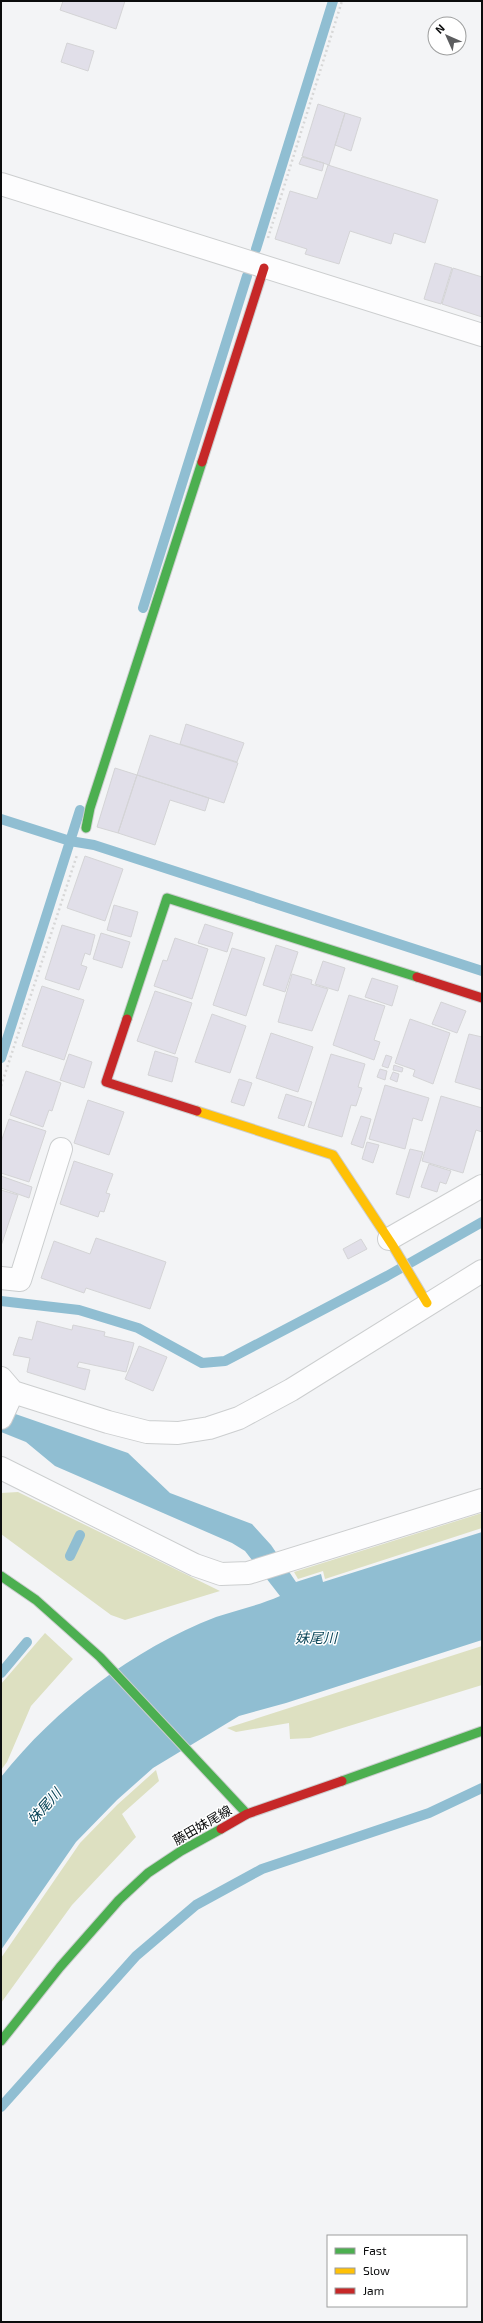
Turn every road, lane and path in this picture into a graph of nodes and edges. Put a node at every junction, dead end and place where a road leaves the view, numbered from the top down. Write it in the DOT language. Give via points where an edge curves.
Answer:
graph roads {
  1 [pos="342,1"];
  2 [pos="1,184"];
  3 [pos="262,267"];
  4 [pos="482,335"];
  5 [pos="86,828"];
  6 [pos="78,853"];
  7 [pos="482,998"];
  8 [pos="1,1086"];
  9 [pos="61,1149"];
  10 [pos="482,1186"];
  11 [pos="391,1242"];
  12 [pos="482,1271"];
  13 [pos="1,1278"];
  14 [pos="427,1303"];
  15 [pos="5,1399"];
  16 [pos="1,1468"];
  17 [pos="482,1500"];
  18 [pos="1,1576"];
  19 [pos="482,1731"];
  20 [pos="247,1814"];
  21 [pos="1,2041"];
  1 -- 3 [label="path"];
  2 -- 3 [label="street"];
  3 -- 4 [label="street"];
  3 -- 5 [label="street" via="90,808"];
  6 -- 8 [label="path"];
  7 -- 11 [label="street" via="166,898 106,1082 333,1155"];
  9 -- 13 [label="street" via="20,1280"];
  10 -- 11 [label="street"];
  11 -- 14 [label="street"];
  12 -- 14 [label="street"];
  14 -- 15 [label="street" via="285,1394 239,1418 209,1428 178,1433 147,1432"];
  16 -- 17 [label="street" via="195,1565 221,1574 248,1573"];
  18 -- 20 [label="street" via="23,1589 63,1621 101,1657"];
  19 -- 20 [label="street, 藤田妹尾線"];
  20 -- 21 [label="street, 藤田妹尾線" via="181,1851 148,1873 119,1900 60,1967"];
}
